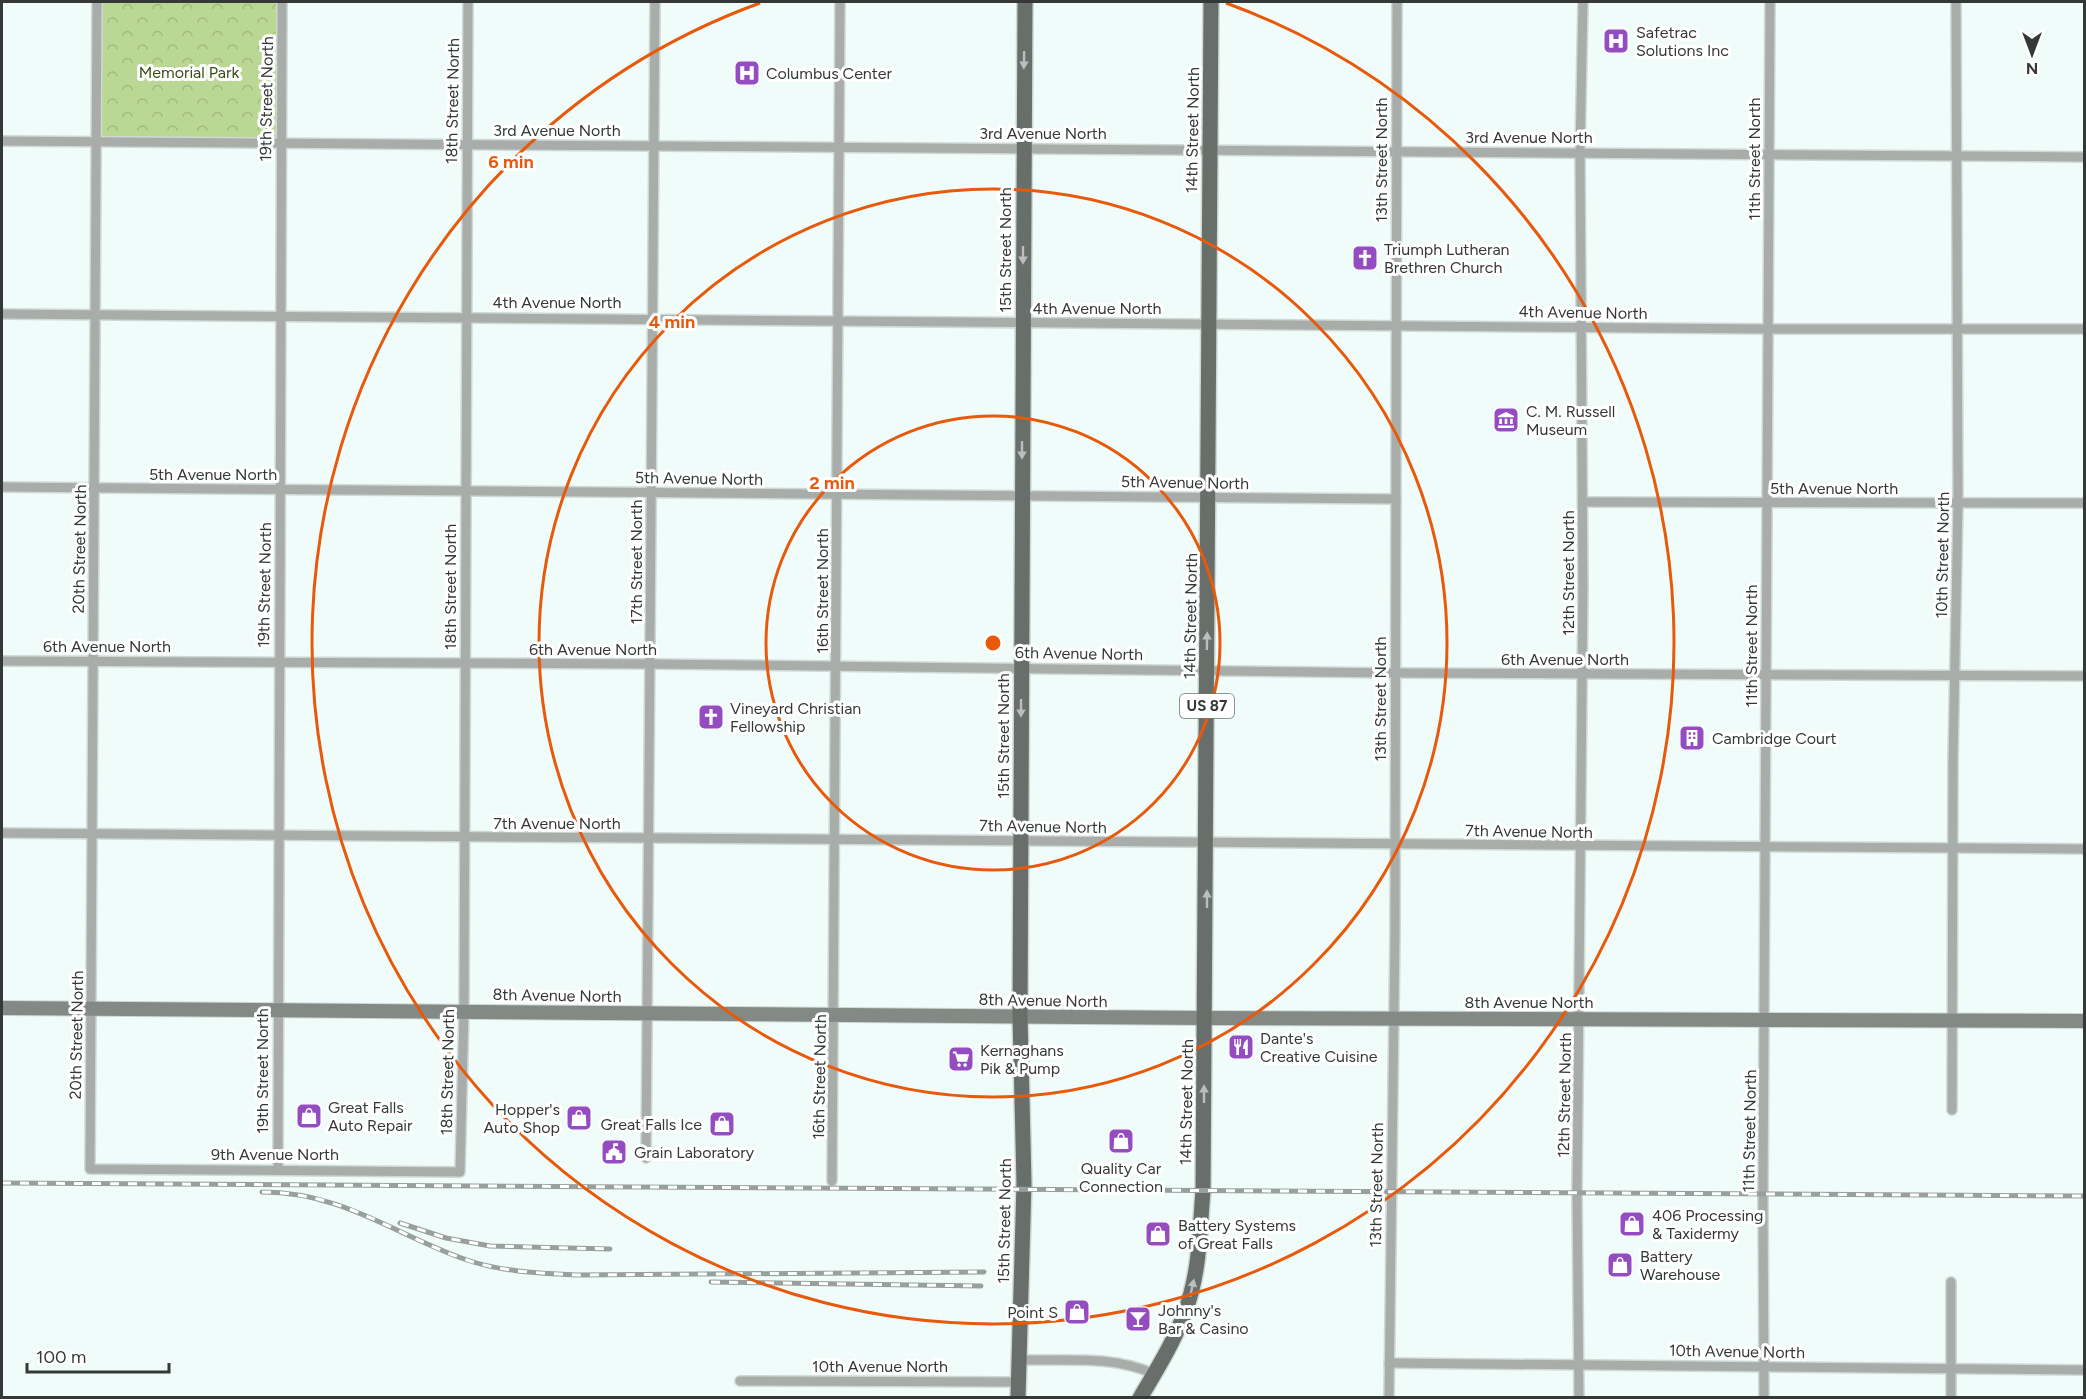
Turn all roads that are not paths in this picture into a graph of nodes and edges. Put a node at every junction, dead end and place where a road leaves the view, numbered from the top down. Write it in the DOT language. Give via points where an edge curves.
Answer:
graph roads {
  1 [pos="96,2"];
  2 [pos="282,2"];
  3 [pos="468,2"];
  4 [pos="655,2"];
  5 [pos="840,2"];
  6 [pos="1025,2"];
  7 [pos="1211,2"];
  8 [pos="1397,2"];
  9 [pos="1583,2"];
  10 [pos="1770,2"];
  11 [pos="1956,2"];
  12 [pos="2,141"];
  13 [pos="95,142"];
  14 [pos="281,142"];
  15 [pos="467,144"];
  16 [pos="653,146"];
  17 [pos="839,147"];
  18 [pos="1023,148"];
  19 [pos="1209,149"];
  20 [pos="1395,152"];
  21 [pos="1581,152"];
  22 [pos="1769,156"];
  23 [pos="1957,157"];
  24 [pos="2085,157"];
  25 [pos="2,314"];
  26 [pos="94,314"];
  27 [pos="279,316"];
  28 [pos="465,317"];
  29 [pos="652,318"];
  30 [pos="839,321"];
  31 [pos="1023,322"];
  32 [pos="1209,323"];
  33 [pos="1397,324"];
  34 [pos="1583,327"];
  35 [pos="1769,329"];
  36 [pos="1956,329"];
  37 [pos="2085,329"];
  38 [pos="2,487"];
  39 [pos="95,488"];
  40 [pos="280,490"];
  41 [pos="465,492"];
  42 [pos="651,492"];
  43 [pos="837,495"];
  44 [pos="1022,496"];
  45 [pos="1209,497"];
  46 [pos="1396,499"];
  47 [pos="1584,502"];
  48 [pos="1767,503"];
  49 [pos="1958,503"];
  50 [pos="2085,503"];
  51 [pos="2,661"];
  52 [pos="93,661"];
  53 [pos="278,663"];
  54 [pos="465,664"];
  55 [pos="651,664"];
  56 [pos="836,666"];
  57 [pos="1021,668"];
  58 [pos="1207,670"];
  59 [pos="1395,673"];
  60 [pos="1582,674"];
  61 [pos="1955,674"];
  62 [pos="1766,675"];
  63 [pos="2085,676"];
  64 [pos="2,833"];
  65 [pos="91,834"];
  66 [pos="278,837"];
  67 [pos="465,838"];
  68 [pos="649,838"];
  69 [pos="835,839"];
  70 [pos="1021,840"];
  71 [pos="1207,843"];
  72 [pos="1395,845"];
  73 [pos="1766,846"];
  74 [pos="1581,847"];
  75 [pos="1952,848"];
  76 [pos="2085,849"];
  77 [pos="2,1008"];
  78 [pos="92,1008"];
  79 [pos="277,1011"];
  80 [pos="464,1011"];
  81 [pos="650,1013"];
  82 [pos="834,1014"];
  83 [pos="1020,1015"];
  84 [pos="1205,1018"];
  85 [pos="1581,1018"];
  86 [pos="1394,1019"];
  87 [pos="1766,1020"];
  88 [pos="1952,1021"];
  89 [pos="2085,1021"];
  90 [pos="1952,1110"];
  91 [pos="646,1158"];
  92 [pos="90,1169"];
  93 [pos="278,1169"];
  94 [pos="460,1172"];
  95 [pos="832,1181"];
  96 [pos="1951,1282"];
  97 [pos="1019,1360"];
  98 [pos="1389,1363"];
  99 [pos="1578,1365"];
  100 [pos="1763,1367"];
  101 [pos="1951,1369"];
  102 [pos="2085,1370"];
  103 [pos="1154,1374"];
  104 [pos="740,1381"];
  105 [pos="1019,1382"];
  106 [pos="1018,1398"];
  107 [pos="1140,1398"];
  108 [pos="1389,1398"];
  109 [pos="1579,1398"];
  110 [pos="1764,1398"];
  111 [pos="1951,1398"];
  1 -- 13 [label="street, 20th Street North"];
  2 -- 14 [label="street, 19th Street North"];
  3 -- 15 [label="street, 18th Street North"];
  4 -- 16 [label="street, 17th Street North"];
  5 -- 17 [label="street, 16th Street North"];
  6 -- 18 [label="main road, 15th Street North, one-way"];
  7 -- 19 [label="main road, 14th Street North / US 87"];
  8 -- 20 [label="street, 13th Street North"];
  9 -- 21 [label="street, 12th Street North"];
  10 -- 22 [label="street, 11th Street North"];
  11 -- 23 [label="street, 10th Street North"];
  12 -- 13 [label="street, 3rd Avenue North"];
  13 -- 14 [label="street, 3rd Avenue North"];
  13 -- 26 [label="street, 20th Street North"];
  14 -- 15 [label="street, 3rd Avenue North"];
  14 -- 27 [label="street, 19th Street North"];
  15 -- 16 [label="street, 3rd Avenue North"];
  15 -- 28 [label="street, 18th Street North"];
  16 -- 17 [label="street, 3rd Avenue North"];
  16 -- 29 [label="street, 17th Street North"];
  17 -- 18 [label="street, 3rd Avenue North"];
  17 -- 30 [label="street, 16th Street North"];
  18 -- 19 [label="street, 3rd Avenue North"];
  18 -- 31 [label="main road, 15th Street North, one-way"];
  19 -- 20 [label="street, 3rd Avenue North"];
  19 -- 32 [label="main road, 14th Street North / US 87"];
  20 -- 21 [label="street, 3rd Avenue North"];
  20 -- 33 [label="street, 13th Street North"];
  21 -- 22 [label="street, 3rd Avenue North"];
  21 -- 34 [label="street, 12th Street North"];
  22 -- 23 [label="street, 3rd Avenue North"];
  22 -- 35 [label="street, 11th Street North"];
  23 -- 24 [label="street, 3rd Avenue North"];
  23 -- 36 [label="street, 10th Street North"];
  25 -- 26 [label="street, 4th Avenue North"];
  26 -- 27 [label="street, 4th Avenue North"];
  26 -- 39 [label="street, 20th Street North"];
  27 -- 28 [label="street, 4th Avenue North"];
  27 -- 40 [label="street, 19th Street North"];
  28 -- 29 [label="street, 4th Avenue North"];
  28 -- 41 [label="street, 18th Street North"];
  29 -- 30 [label="street, 4th Avenue North"];
  29 -- 42 [label="street, 17th Street North"];
  30 -- 31 [label="street, 4th Avenue North"];
  30 -- 43 [label="street, 16th Street North"];
  31 -- 32 [label="street, 4th Avenue North"];
  31 -- 44 [label="main road, 15th Street North, one-way"];
  32 -- 33 [label="street, 4th Avenue North"];
  32 -- 45 [label="main road, 14th Street North / US 87"];
  33 -- 34 [label="street, 4th Avenue North"];
  33 -- 46 [label="street, 13th Street North"];
  34 -- 35 [label="street, 4th Avenue North"];
  34 -- 47 [label="street, 12th Street North"];
  35 -- 36 [label="street, 4th Avenue North"];
  35 -- 48 [label="street, 11th Street North"];
  36 -- 37 [label="street, 4th Avenue North"];
  36 -- 49 [label="street, 10th Street North"];
  38 -- 39 [label="street, 5th Avenue North"];
  39 -- 40 [label="street, 5th Avenue North"];
  39 -- 52 [label="street, 20th Street North"];
  40 -- 41 [label="street, 5th Avenue North"];
  40 -- 53 [label="street, 19th Street North"];
  41 -- 42 [label="street, 5th Avenue North"];
  41 -- 54 [label="street, 18th Street North"];
  42 -- 43 [label="street, 5th Avenue North"];
  42 -- 55 [label="street, 17th Street North"];
  43 -- 44 [label="street, 5th Avenue North"];
  43 -- 56 [label="street, 16th Street North"];
  44 -- 45 [label="street, 5th Avenue North"];
  44 -- 57 [label="main road, 15th Street North"];
  45 -- 46 [label="street, 5th Avenue North"];
  58 -- 45 [label="main road, 14th Street North / US 87, one-way"];
  46 -- 59 [label="street, 13th Street North"];
  47 -- 48 [label="street, 5th Avenue North"];
  47 -- 60 [label="street, 12th Street North"];
  48 -- 49 [label="street, 5th Avenue North"];
  48 -- 62 [label="street, 11th Street North"];
  49 -- 50 [label="street, 5th Avenue North"];
  49 -- 61 [label="street, 10th Street North"];
  51 -- 52 [label="street, 6th Avenue North"];
  52 -- 53 [label="street, 6th Avenue North"];
  52 -- 65 [label="street, 20th Street North"];
  53 -- 54 [label="street, 6th Avenue North"];
  53 -- 66 [label="street, 19th Street North"];
  54 -- 55 [label="street, 6th Avenue North"];
  54 -- 67 [label="street, 18th Street North"];
  55 -- 56 [label="street, 6th Avenue North"];
  55 -- 68 [label="street, 17th Street North"];
  56 -- 57 [label="street, 6th Avenue North"];
  56 -- 69 [label="street, 16th Street North"];
  57 -- 58 [label="street, 6th Avenue North"];
  57 -- 70 [label="main road, 15th Street North, one-way"];
  58 -- 59 [label="street, 6th Avenue North"];
  58 -- 71 [label="main road, 14th Street North / US 87"];
  59 -- 60 [label="street, 6th Avenue North"];
  59 -- 72 [label="street, 13th Street North"];
  60 -- 62 [label="street, 6th Avenue North"];
  60 -- 74 [label="street, 12th Street North"];
  61 -- 62 [label="street, 6th Avenue North"];
  61 -- 63 [label="street, 6th Avenue North"];
  61 -- 75 [label="street, 10th Street North"];
  62 -- 73 [label="street, 11th Street North"];
  64 -- 65 [label="street, 7th Avenue North"];
  65 -- 66 [label="street, 7th Avenue North"];
  65 -- 78 [label="street, 20th Street North"];
  66 -- 67 [label="street, 7th Avenue North"];
  66 -- 79 [label="street, 19th Street North"];
  67 -- 68 [label="street, 7th Avenue North"];
  67 -- 80 [label="street, 18th Street North"];
  68 -- 69 [label="street, 7th Avenue North"];
  68 -- 81 [label="street, 17th Street North"];
  69 -- 70 [label="street, 7th Avenue North"];
  69 -- 82 [label="street, 16th Street North"];
  70 -- 71 [label="street, 7th Avenue North"];
  70 -- 83 [label="main road, 15th Street North"];
  71 -- 72 [label="street, 7th Avenue North"];
  84 -- 71 [label="main road, 14th Street North / US 87, one-way"];
  72 -- 74 [label="street, 7th Avenue North"];
  72 -- 86 [label="street, 13th Street North"];
  73 -- 74 [label="street, 7th Avenue North"];
  73 -- 75 [label="street, 7th Avenue North"];
  73 -- 87 [label="street, 11th Street North"];
  74 -- 85 [label="street, 12th Street North"];
  75 -- 76 [label="street, 7th Avenue North"];
  75 -- 88 [label="street, 10th Street North"];
  77 -- 78 [label="street, 8th Avenue North"];
  78 -- 79 [label="street, 8th Avenue North"];
  78 -- 92 [label="street, 20th Street North"];
  79 -- 80 [label="street, 8th Avenue North"];
  79 -- 93 [label="street, 19th Street North"];
  80 -- 81 [label="street, 8th Avenue North"];
  80 -- 94 [label="street, 18th Street North"];
  81 -- 82 [label="street, 8th Avenue North"];
  81 -- 91 [label="street, 17th Street North"];
  82 -- 83 [label="street, 8th Avenue North"];
  82 -- 95 [label="street, 16th Street North"];
  83 -- 84 [label="street, 8th Avenue North"];
  83 -- 97 [label="main road, 15th Street North" via="1024,1183"];
  84 -- 86 [label="street, 8th Avenue North"];
  103 -- 84 [label="main road, 14th Street North / US 87, one-way" via="1191,1295 1197,1262 1203,1191"];
  85 -- 86 [label="street, 8th Avenue North"];
  85 -- 87 [label="street, 8th Avenue North"];
  85 -- 99 [label="street, 12th Street North"];
  86 -- 98 [label="street, 13th Street North"];
  87 -- 88 [label="street, 8th Avenue North"];
  87 -- 100 [label="street, 11th Street North"];
  88 -- 89 [label="street, 8th Avenue North"];
  88 -- 90 [label="street, 10th Street North"];
  92 -- 93 [label="street, 9th Avenue North"];
  93 -- 94 [label="street, 9th Avenue North"];
  96 -- 101 [label="street"];
  97 -- 103 [label="street" via="1115,1362 1135,1365"];
  97 -- 105 [label="main road, 15th Street North"];
  98 -- 99 [label="street, 10th Avenue North"];
  98 -- 108 [label="street, 13th Street North"];
  99 -- 100 [label="street, 10th Avenue North"];
  99 -- 109 [label="street, 12th Street North"];
  100 -- 101 [label="street, 10th Avenue North"];
  100 -- 110 [label="street, 11th Street North"];
  101 -- 102 [label="street, 10th Avenue North"];
  101 -- 111 [label="street"];
  103 -- 107 [label="main road, 14th Street North / US 87"];
  104 -- 105 [label="street, 10th Avenue North"];
  105 -- 106 [label="main road, 15th Street North"];
}
